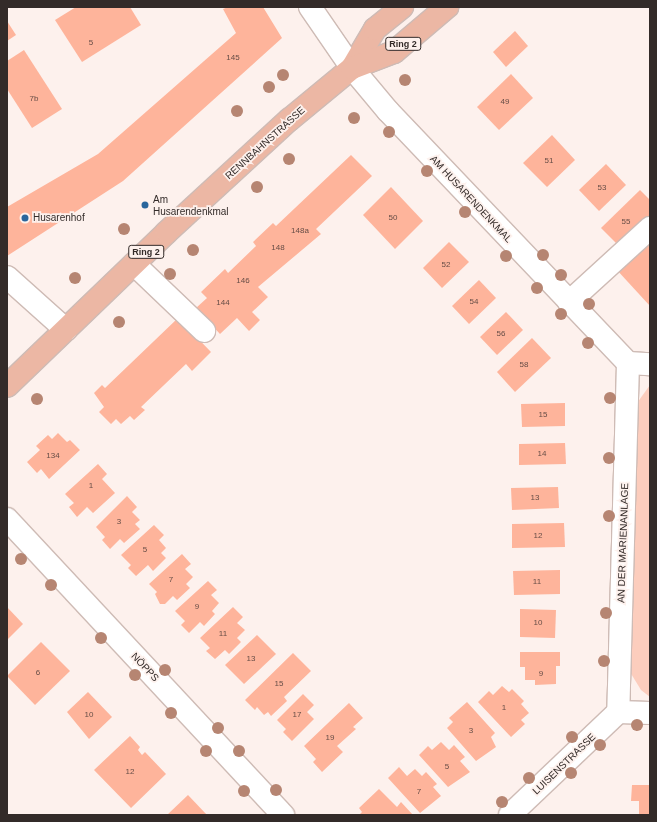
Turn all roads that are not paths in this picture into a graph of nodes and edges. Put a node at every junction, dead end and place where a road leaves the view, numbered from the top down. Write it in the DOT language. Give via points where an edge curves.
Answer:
graph roads {
  1 [pos="310,7"];
  2 [pos="402,7"];
  3 [pos="447,7"];
  4 [pos="352,68"];
  5 [pos="650,228"];
  6 [pos="134,264"];
  7 [pos="7,277"];
  8 [pos="569,302"];
  9 [pos="66,330"];
  10 [pos="204,331"];
  11 [pos="628,364"];
  12 [pos="650,364"];
  13 [pos="7,386"];
  14 [pos="7,519"];
  15 [pos="618,712"];
  16 [pos="650,713"];
  17 [pos="283,815"];
  18 [pos="510,815"];
  1 -- 4 [label="street, AM HUSARENDENKMAL"];
  2 -- 4 [label="main road, RENNBAHNSTRASSE / Ring 2" via="375,29"];
  3 -- 4 [label="main road, RENNBAHNSTRASSE / Ring 2" via="394,52"];
  4 -- 6 [label="main road, RENNBAHNSTRASSE / Ring 2" via="289,120"];
  4 -- 8 [label="street, AM HUSARENDENKMAL" via="388,111"];
  5 -- 8 [label="street"];
  6 -- 9 [label="main road, RENNBAHNSTRASSE / Ring 2"];
  6 -- 10 [label="street"];
  7 -- 9 [label="street"];
  8 -- 11 [label="street, AM HUSARENDENKMAL"];
  9 -- 13 [label="main road, RENNBAHNSTRASSE / Ring 2"];
  11 -- 12 [label="street"];
  11 -- 15 [label="street, AN DER MARIENANLAGE"];
  14 -- 17 [label="street, NÖPPS"];
  15 -- 16 [label="street"];
  15 -- 18 [label="street, LUISENSTRASSE"];
}
